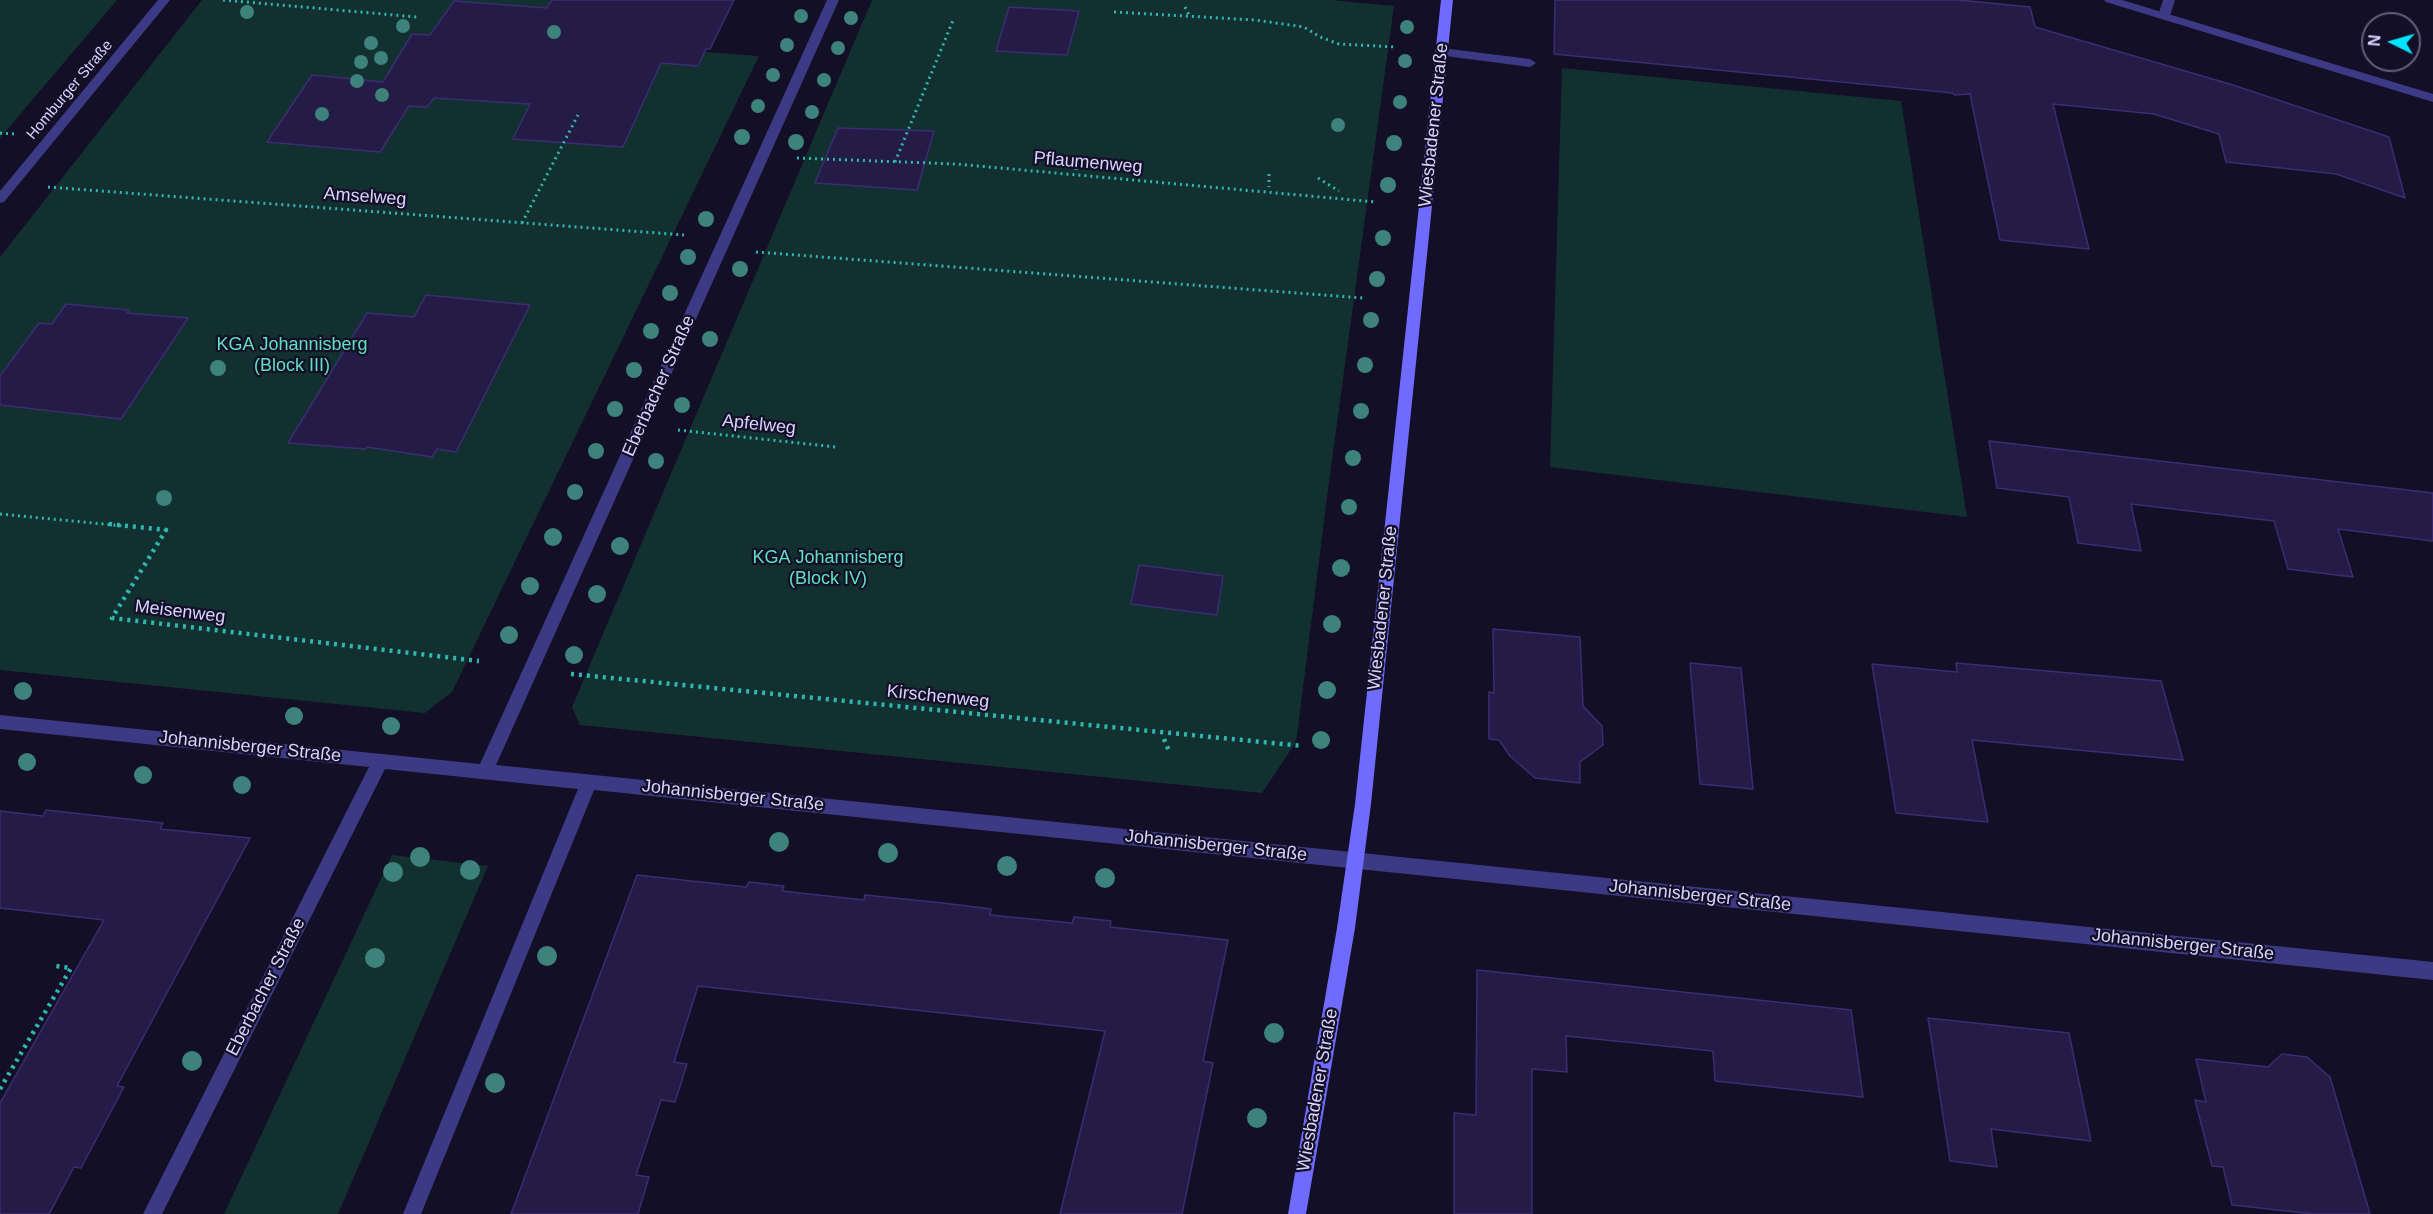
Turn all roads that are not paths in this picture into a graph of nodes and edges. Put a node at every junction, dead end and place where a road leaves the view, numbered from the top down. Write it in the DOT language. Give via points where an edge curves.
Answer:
graph roads {
  1 [pos="164,0"];
  2 [pos="833,0"];
  3 [pos="1447,0"];
  4 [pos="2110,0"];
  5 [pos="2169,0"];
  6 [pos="2164,16"];
  7 [pos="1442,52"];
  8 [pos="1530,63"];
  9 [pos="2433,98"];
  10 [pos="0,198"];
  11 [pos="0,722"];
  12 [pos="381,760"];
  13 [pos="485,771"];
  14 [pos="589,782"];
  15 [pos="1354,861"];
  16 [pos="2433,971"];
  17 [pos="152,1214"];
  18 [pos="412,1214"];
  19 [pos="1298,1214"];
  1 -- 10 [label="street, Homburger Straße"];
  2 -- 13 [label="street, Eberbacher Straße"];
  3 -- 7 [label="street, Wiesbadener Straße"];
  4 -- 6 [label="street"];
  5 -- 6 [label="street"];
  6 -- 9 [label="street"];
  7 -- 8 [label="street"];
  7 -- 15 [label="street, Wiesbadener Straße"];
  11 -- 12 [label="street, Johannisberger Straße"];
  12 -- 13 [label="street, Johannisberger Straße"];
  12 -- 17 [label="street, Eberbacher Straße"];
  13 -- 14 [label="street, Johannisberger Straße"];
  14 -- 15 [label="street, Johannisberger Straße"];
  14 -- 18 [label="street"];
  15 -- 16 [label="street, Johannisberger Straße"];
  15 -- 19 [label="street, Wiesbadener Straße"];
}
